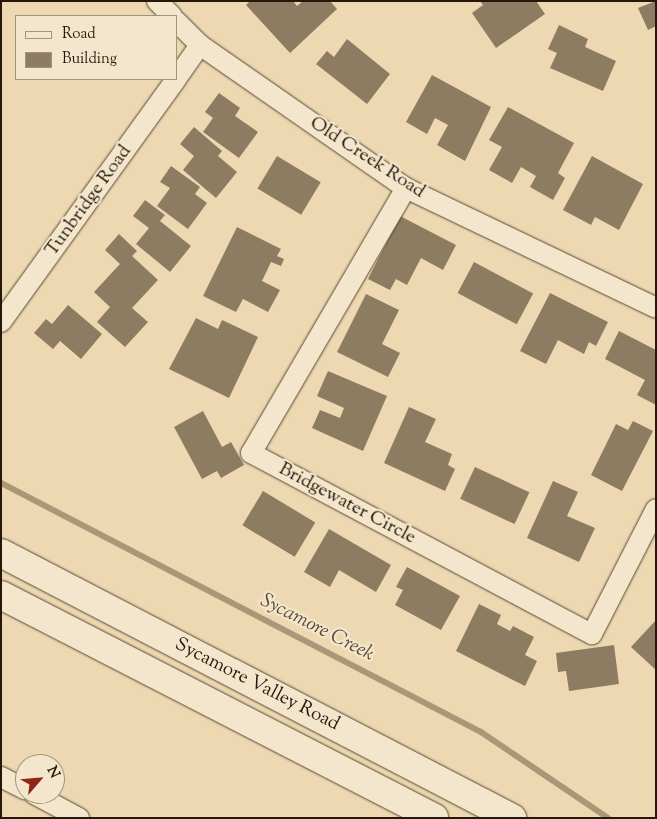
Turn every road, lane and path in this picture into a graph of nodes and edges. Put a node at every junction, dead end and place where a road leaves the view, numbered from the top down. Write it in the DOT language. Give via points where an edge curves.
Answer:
graph roads {
  1 [pos="158,1"];
  2 [pos="171,15"];
  3 [pos="178,22"];
  4 [pos="200,45"];
  5 [pos="178,76"];
  6 [pos="175,80"];
  7 [pos="406,188"];
  8 [pos="656,308"];
  9 [pos="1,322"];
  10 [pos="656,509"];
  11 [pos="1,553"];
  12 [pos="1,595"];
  13 [pos="1,777"];
  14 [pos="15,784"];
  15 [pos="53,804"];
  16 [pos="79,818"];
  17 [pos="434,818"];
  18 [pos="512,818"];
  1 -- 2 [label="street"];
  3 -- 4 [label="street, Old Creek Road"];
  4 -- 5 [label="street, Tunbridge Road"];
  4 -- 7 [label="street, Old Creek Road"];
  6 -- 9 [label="street, Tunbridge Road"];
  7 -- 8 [label="street, Old Creek Road"];
  7 -- 10 [label="street, Bridgewater Circle" via="250,453 592,634"];
  11 -- 18 [label="main road, Sycamore Valley Road"];
  12 -- 17 [label="main road, Sycamore Valley Road"];
  13 -- 14 [label="street"];
  15 -- 16 [label="street"];
}
